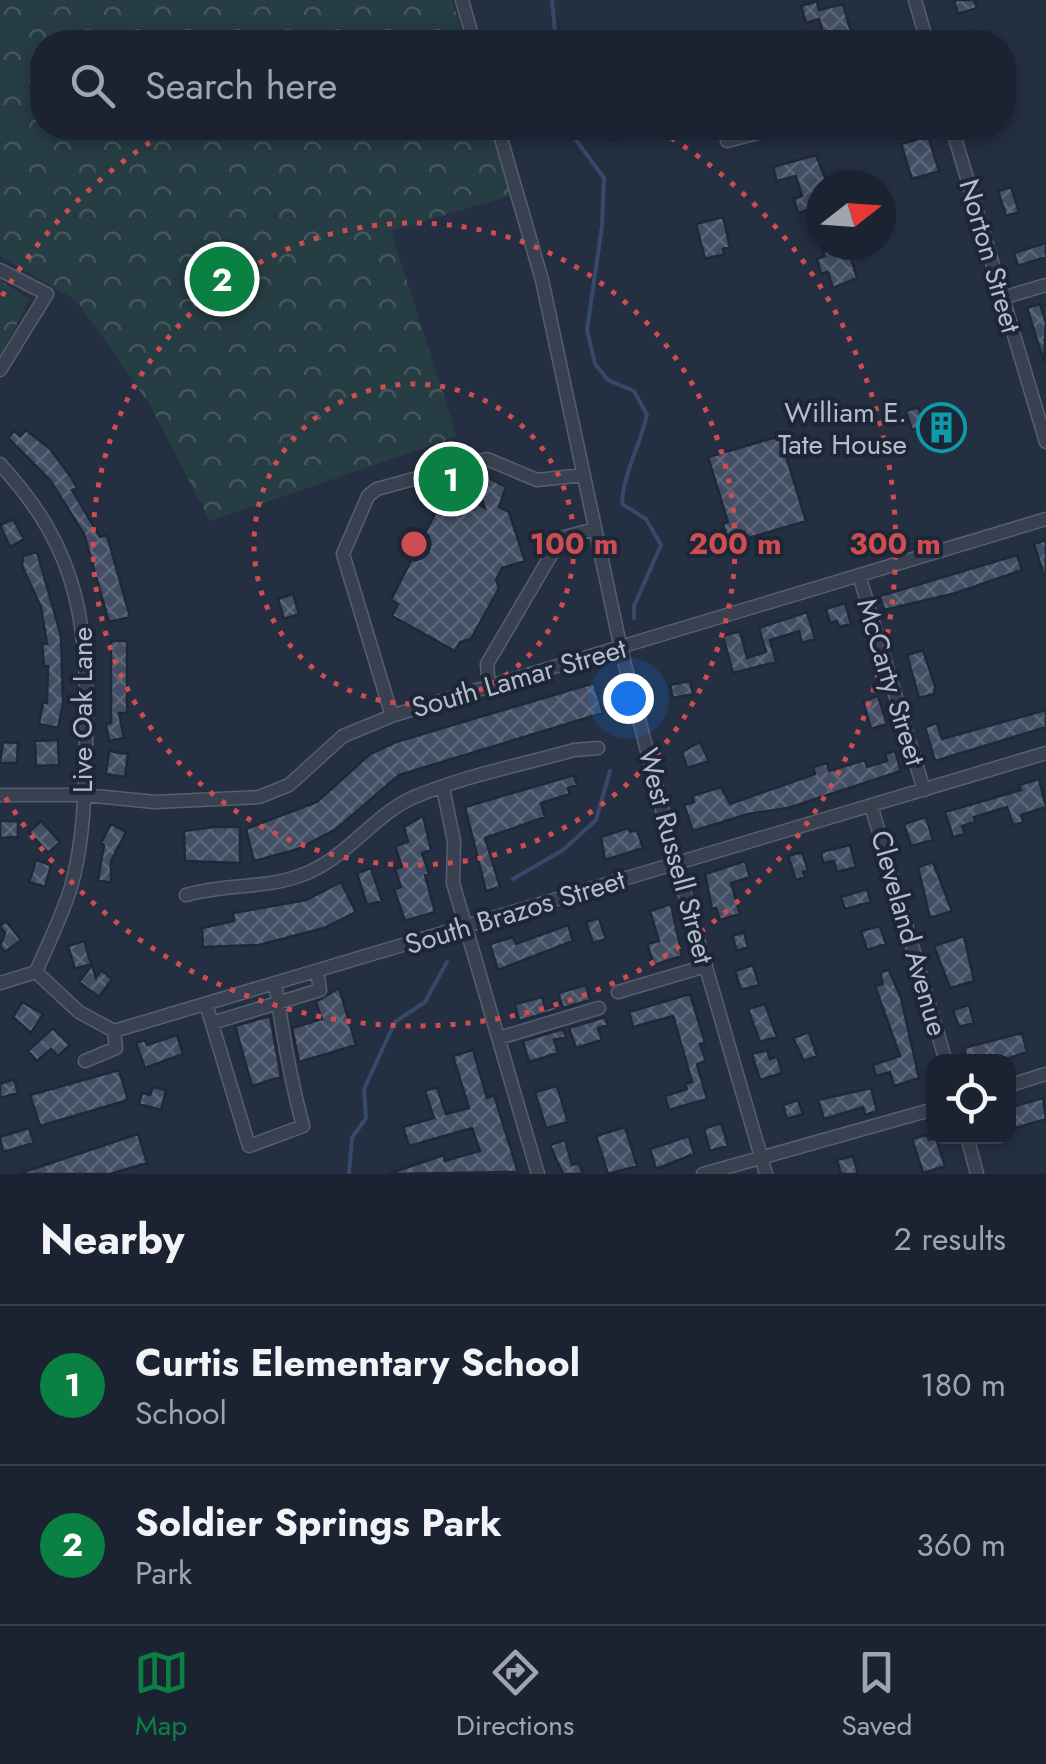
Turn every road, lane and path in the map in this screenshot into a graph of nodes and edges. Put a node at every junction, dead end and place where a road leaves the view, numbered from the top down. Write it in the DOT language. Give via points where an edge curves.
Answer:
graph roads {
  1 [pos="462,0"];
  2 [pos="915,0"];
  3 [pos="471,30"];
  4 [pos="924,30"];
  5 [pos="501,140"];
  6 [pos="732,140"];
  7 [pos="956,140"];
  8 [pos="728,141"];
  9 [pos="0,270"];
  10 [pos="1046,285"];
  11 [pos="1002,298"];
  12 [pos="0,370"];
  13 [pos="1046,442"];
  14 [pos="0,464"];
  15 [pos="584,476"];
  16 [pos="1046,520"];
  17 [pos="595,529"];
  18 [pos="859,575"];
  19 [pos="621,648"];
  20 [pos="489,687"];
  21 [pos="392,716"];
  22 [pos="598,748"];
  23 [pos="1046,753"];
  24 [pos="443,788"];
  25 [pos="924,790"];
  26 [pos="0,794"];
  27 [pos="85,795"];
  28 [pos="872,805"];
  29 [pos="676,864"];
  30 [pos="186,895"];
  31 [pos="466,926"];
  32 [pos="706,966"];
  33 [pos="318,970"];
  34 [pos="36,972"];
  35 [pos="0,983"];
  36 [pos="275,984"];
  37 [pos="618,992"];
  38 [pos="206,1004"];
  39 [pos="278,1005"];
  40 [pos="599,1008"];
  41 [pos="212,1023"];
  42 [pos="114,1031"];
  43 [pos="499,1038"];
  44 [pos="944,1054"];
  45 [pos="85,1061"];
  46 [pos="1046,1074"];
  47 [pos="1016,1083"];
  48 [pos="926,1111"];
  49 [pos="969,1144"];
  50 [pos="762,1158"];
  51 [pos="538,1174"];
  52 [pos="704,1174"];
  53 [pos="766,1174"];
  54 [pos="977,1174"];
  1 -- 3 [label="street"];
  2 -- 4 [label="street"];
  5 -- 15 [label="street, West Russell Street" via="542,280"];
  6 -- 8 [label="street"];
  7 -- 11 [label="street, Norton Street"];
  9 -- 12 [label="street" via="47,294"];
  10 -- 11 [label="street"];
  11 -- 13 [label="street, Norton Street"];
  14 -- 27 [label="street, Live Oak Lane" via="38,507 76,589 88,655"];
  15 -- 17 [label="street, West Russell Street"];
  15 -- 21 [label="street" via="537,480 487,459 368,496 343,554"];
  16 -- 18 [label="street, South Lamar Street"];
  17 -- 19 [label="street, West Russell Street"];
  17 -- 20 [label="street" via="561,538 487,664"];
  18 -- 19 [label="street, South Lamar Street"];
  18 -- 25 [label="street, McCarty Street"];
  19 -- 20 [label="street, South Lamar Street"];
  19 -- 29 [label="street, West Russell Street"];
  20 -- 21 [label="street, South Lamar Street"];
  21 -- 27 [label="street, South Lamar Street" via="344,736 289,784 259,797 154,802"];
  22 -- 24 [label="street"];
  23 -- 25 [label="street, South Brazos Street"];
  24 -- 30 [label="street" via="397,808 354,846 301,875"];
  24 -- 31 [label="street" via="454,840 453,883"];
  25 -- 28 [label="street, South Brazos Street"];
  26 -- 27 [label="street, South Lamar Street"];
  27 -- 34 [label="street, Live Oak Lane" via="71,886"];
  28 -- 29 [label="street, South Brazos Street"];
  28 -- 44 [label="street, Cleveland Avenue"];
  29 -- 31 [label="street, South Brazos Street"];
  29 -- 32 [label="street, West Russell Street"];
  31 -- 33 [label="street, South Brazos Street"];
  31 -- 43 [label="street"];
  32 -- 37 [label="street"];
  32 -- 50 [label="street, West Russell Street"];
  33 -- 36 [label="street, South Brazos Street"];
  33 -- 39 [label="street" via="320,990"];
  34 -- 35 [label="street"];
  34 -- 42 [label="street" via="79,1012"];
  36 -- 38 [label="street, South Brazos Street"];
  36 -- 39 [label="street"];
  38 -- 41 [label="street"];
  38 -- 42 [label="street, South Brazos Street"];
  39 -- 41 [label="street"];
  39 -- 41 [label="street" via="303,1126 249,1146"];
  40 -- 43 [label="street"];
  42 -- 45 [label="street" via="116,1048"];
  43 -- 51 [label="street"];
  46 -- 47 [label="street"];
  48 -- 50 [label="street"];
  49 -- 54 [label="street"];
  50 -- 52 [label="street"];
  50 -- 53 [label="street, West Russell Street"];
}
